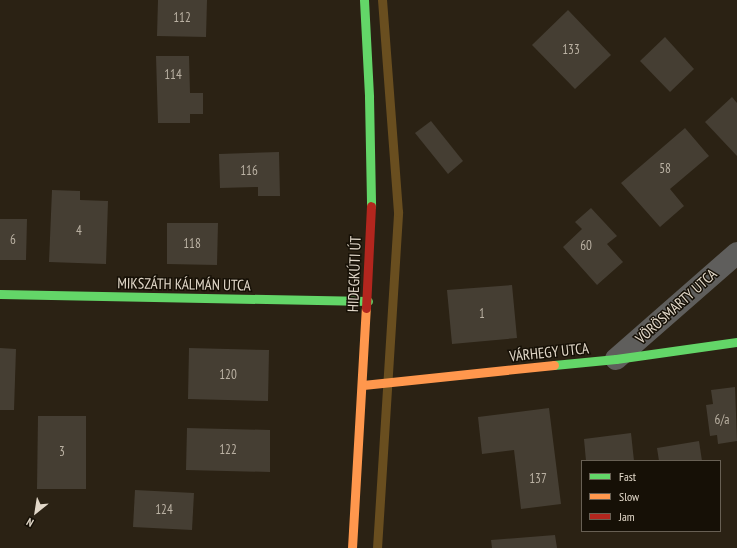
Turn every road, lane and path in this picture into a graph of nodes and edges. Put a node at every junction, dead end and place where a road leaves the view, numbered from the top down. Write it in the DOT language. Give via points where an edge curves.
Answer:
graph roads {
  1 [pos="364,0"];
  2 [pos="737,253"];
  3 [pos="0,294"];
  4 [pos="368,301"];
  5 [pos="737,342"];
  6 [pos="616,359"];
  7 [pos="363,385"];
  8 [pos="352,548"];
  1 -- 4 [label="street, HIDEGKÚTI ÚT" via="371,206"];
  2 -- 6 [label="street, VÖRÖSMARTY UTCA"];
  3 -- 4 [label="street, MIKSZÁTH KÁLMÁN UTCA"];
  4 -- 7 [label="street, HIDEGKÚTI ÚT"];
  5 -- 6 [label="street, VÁRHEGY UTCA"];
  6 -- 7 [label="street, VÁRHEGY UTCA"];
  7 -- 8 [label="street, HIDEGKÚTI ÚT"];
}
